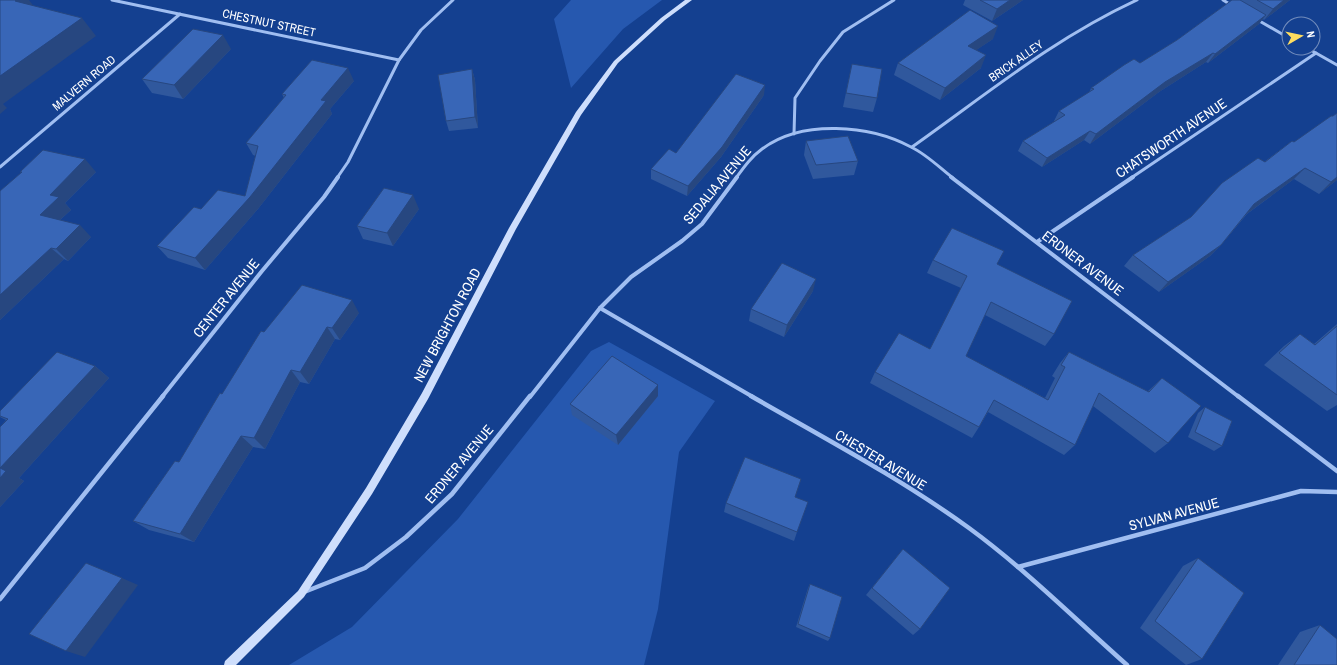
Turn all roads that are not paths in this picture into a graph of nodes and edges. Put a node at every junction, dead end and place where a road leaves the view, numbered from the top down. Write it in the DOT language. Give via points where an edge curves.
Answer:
graph roads {
  1 [pos="112,0"];
  2 [pos="453,0"];
  3 [pos="688,0"];
  4 [pos="894,0"];
  5 [pos="1136,0"];
  6 [pos="1223,0"];
  7 [pos="1236,8"];
  8 [pos="180,14"];
  9 [pos="1249,15"];
  10 [pos="1281,33"];
  11 [pos="1312,56"];
  12 [pos="1321,56"];
  13 [pos="399,60"];
  14 [pos="1337,65"];
  15 [pos="794,134"];
  16 [pos="912,148"];
  17 [pos="0,166"];
  18 [pos="1037,242"];
  19 [pos="600,308"];
  20 [pos="1337,471"];
  21 [pos="1337,492"];
  22 [pos="1018,567"];
  23 [pos="301,594"];
  24 [pos="0,599"];
  25 [pos="229,665"];
  26 [pos="1127,665"];
  1 -- 8 [label="street, CHESTNUT STREET"];
  2 -- 13 [label="street, CENTER AVENUE" via="421,30"];
  3 -- 23 [label="street, NEW BRIGHTON ROAD" via="616,62 578,114 513,228 425,396 369,491"];
  4 -- 15 [label="street" via="843,32 820,61 795,98"];
  5 -- 16 [label="street, BRICK ALLEY" via="1081,27 1023,66"];
  6 -- 7 [label="street"];
  8 -- 13 [label="street, CHESTNUT STREET"];
  8 -- 17 [label="street, MALVERN ROAD"];
  9 -- 10 [label="street"];
  11 -- 18 [label="street, CHATSWORTH AVENUE"];
  12 -- 14 [label="street"];
  13 -- 24 [label="street, CENTER AVENUE" via="348,162 324,197"];
  15 -- 16 [label="street, ERDNER AVENUE" via="831,128 849,129 886,137"];
  15 -- 19 [label="street, SEDALIA AVENUE" via="777,140 750,159 702,224 631,277"];
  16 -- 18 [label="street, ERDNER AVENUE"];
  18 -- 20 [label="street, ERDNER AVENUE"];
  19 -- 22 [label="street, CHESTER AVENUE" via="905,485 969,528"];
  19 -- 23 [label="street, ERDNER AVENUE" via="452,494 406,537 365,568"];
  21 -- 22 [label="street, SYLVAN AVENUE" via="1301,491"];
  22 -- 26 [label="street, CHESTER AVENUE"];
  23 -- 25 [label="street, NEW BRIGHTON ROAD"];
}
